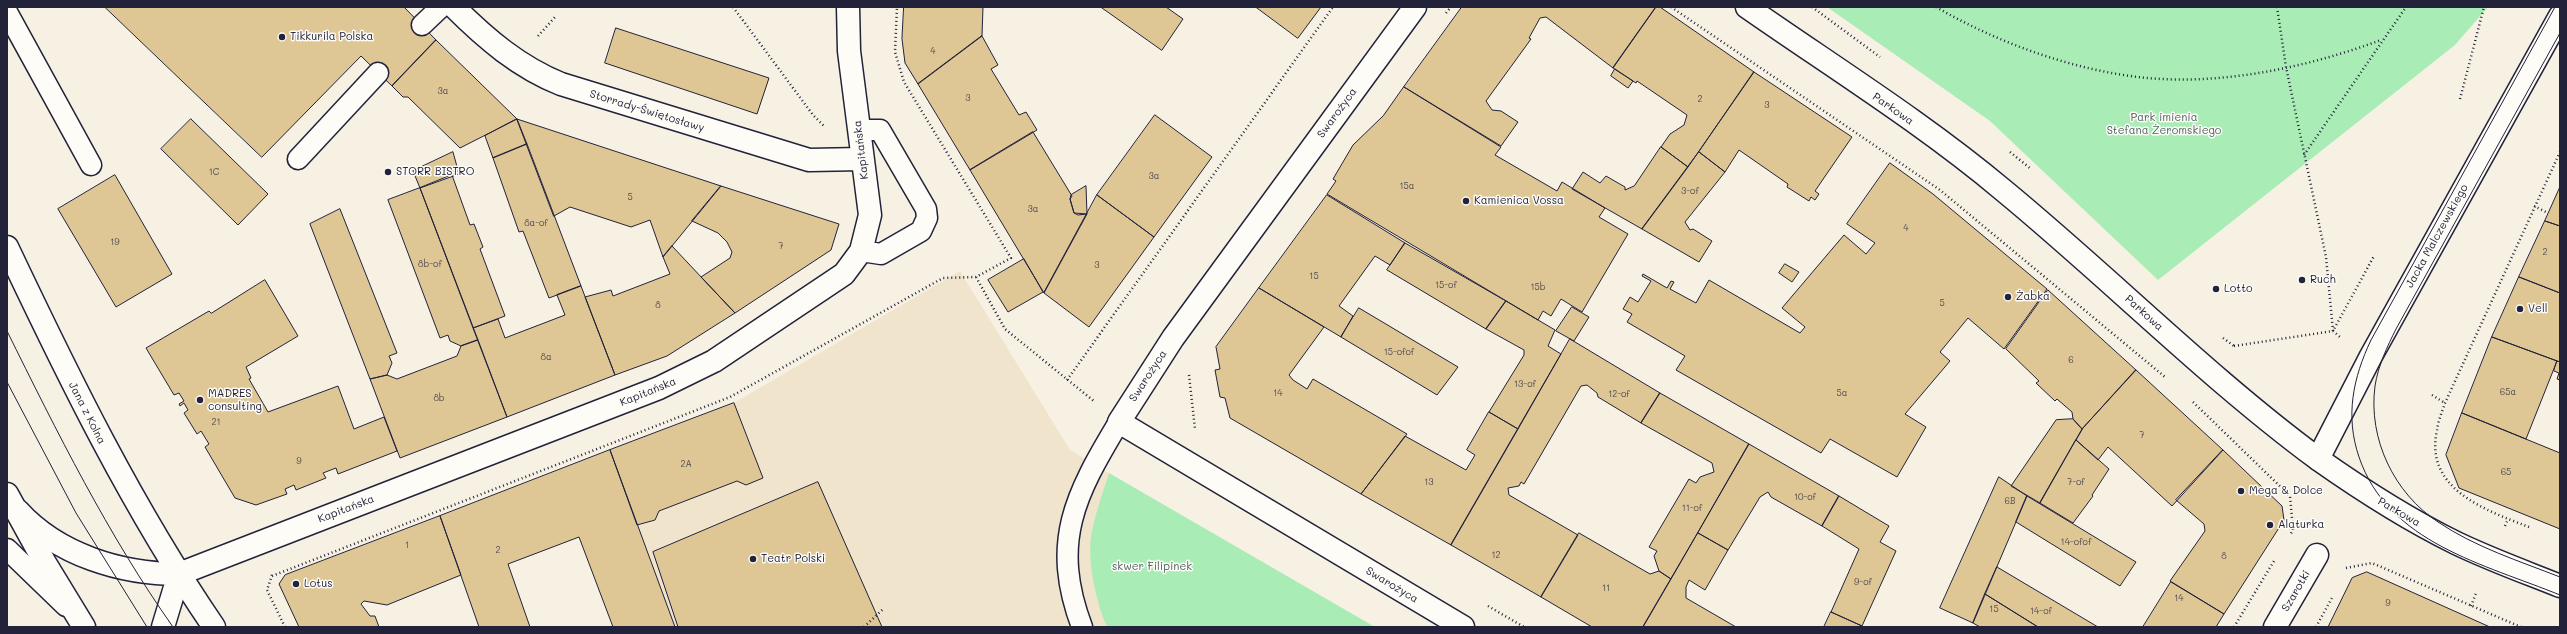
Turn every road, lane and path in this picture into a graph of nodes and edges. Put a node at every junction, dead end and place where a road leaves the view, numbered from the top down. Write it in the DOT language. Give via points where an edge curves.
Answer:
graph roads {
  1 [pos="441,7"];
  2 [pos="454,7"];
  3 [pos="733,7"];
  4 [pos="848,7"];
  5 [pos="897,7"];
  6 [pos="1333,7"];
  7 [pos="1415,7"];
  8 [pos="1451,7"];
  9 [pos="1671,7"];
  10 [pos="1747,7"];
  11 [pos="1936,7"];
  12 [pos="2277,7"];
  13 [pos="2406,7"];
  14 [pos="2484,7"];
  15 [pos="7,12"];
  16 [pos="2560,16"];
  17 [pos="1441,20"];
  18 [pos="422,25"];
  19 [pos="2381,40"];
  20 [pos="2286,67"];
  21 [pos="378,73"];
  22 [pos="2460,99"];
  23 [pos="859,130"];
  24 [pos="830,133"];
  25 [pos="2560,152"];
  26 [pos="2303,155"];
  27 [pos="298,159"];
  28 [pos="862,159"];
  29 [pos="91,164"];
  30 [pos="2534,206"];
  31 [pos="2548,212"];
  32 [pos="7,247"];
  33 [pos="860,251"];
  34 [pos="2374,256"];
  35 [pos="2333,331"];
  36 [pos="2340,336"];
  37 [pos="2230,350"];
  38 [pos="1189,373"];
  39 [pos="2167,379"];
  40 [pos="1067,380"];
  41 [pos="2432,395"];
  42 [pos="2191,400"];
  43 [pos="2445,403"];
  44 [pos="1119,422"];
  45 [pos="1198,434"];
  46 [pos="2318,459"];
  47 [pos="10,499"];
  48 [pos="2508,519"];
  49 [pos="2505,526"];
  50 [pos="2529,527"];
  51 [pos="2293,530"];
  52 [pos="2299,534"];
  53 [pos="2289,536"];
  54 [pos="7,549"];
  55 [pos="2317,555"];
  56 [pos="2277,556"];
  57 [pos="2341,565"];
  58 [pos="2347,568"];
  59 [pos="178,574"];
  60 [pos="2343,575"];
  61 [pos="2560,586"];
  62 [pos="2476,593"];
  63 [pos="2333,594"];
  64 [pos="1484,603"];
  65 [pos="2470,606"];
  66 [pos="883,609"];
  67 [pos="83,625"];
  68 [pos="163,627"];
  69 [pos="214,627"];
  70 [pos="864,627"];
  71 [pos="1082,627"];
  72 [pos="1463,627"];
  73 [pos="1524,627"];
  74 [pos="2234,627"];
  75 [pos="2275,627"];
  76 [pos="2316,627"];
  77 [pos="2521,627"];
  1 -- 18 [label="lane"];
  2 -- 28 [label="street, Storrady-Świętosławy" via="492,43 537,74 561,84 809,160"];
  3 -- 24 [label="path" via="813,115"];
  4 -- 23 [label="street, Kapitańska" via="849,51"];
  5 -- 40 [label="path" via="896,52 904,82 1011,258 976,277 1005,329"];
  6 -- 40 [label="path"];
  7 -- 44 [label="street, Swarożyca" via="1173,338"];
  8 -- 17 [label="path"];
  9 -- 39 [label="path" via="1940,190"];
  10 -- 46 [label="street, Parkowa" via="1979,171 2036,217 2236,395"];
  11 -- 20 [label="path" via="1964,23 2012,44 2099,69 2146,78 2228,76"];
  12 -- 20 [label="path"];
  13 -- 19 [label="path"];
  14 -- 22 [label="path"];
  15 -- 29 [label="lane"];
  16 -- 46 [label="street, Jacka Malczewskiego" via="2374,350"];
  19 -- 20 [label="path" via="2333,58"];
  19 -- 26 [label="path"];
  20 -- 26 [label="path"];
  21 -- 27 [label="lane"];
  23 -- 28 [label="street, Kapitańska"];
  23 -- 33 [label="lane" via="880,130 926,209 927,218 921,231 881,254"];
  25 -- 30 [label="path"];
  26 -- 35 [label="path" via="2326,256"];
  28 -- 33 [label="street, Kapitańska" via="870,215"];
  30 -- 31 [label="path"];
  30 -- 43 [label="path"];
  32 -- 59 [label="street, Jana z Kolna" via="91,420 134,501"];
  33 -- 59 [label="street, Kapitańska" via="844,274 693,372 659,388"];
  34 -- 35 [label="path"];
  35 -- 36 [label="path"];
  35 -- 37 [label="path" via="2234,346"];
  38 -- 45 [label="path" via="1195,429"];
  40 -- 44 [label="path"];
  41 -- 43 [label="path"];
  42 -- 51 [label="path" via="2290,496"];
  43 -- 48 [label="path" via="2436,431 2436,455 2445,480 2461,495"];
  44 -- 71 [label="lane" via="1088,476 1071,523 1067,563 1070,590"];
  44 -- 72 [label="street, Swarożyca"];
  46 -- 61 [label="street, Parkowa" via="2383,503 2432,531 2457,544"];
  47 -- 59 [label="street" via="43,533 83,556 136,571"];
  47 -- 67 [label="street"];
  48 -- 49 [label="path"];
  48 -- 50 [label="path"];
  51 -- 52 [label="path"];
  51 -- 53 [label="path"];
  54 -- 67 [label="lane"];
  55 -- 75 [label="street, Szarotki"];
  56 -- 74 [label="path"];
  57 -- 58 [label="path"];
  58 -- 60 [label="path"];
  58 -- 65 [label="path" via="2372,563"];
  59 -- 68 [label="street"];
  59 -- 69 [label="street, Jana z Kolna"];
  62 -- 65 [label="path"];
  63 -- 76 [label="path"];
  64 -- 73 [label="path"];
  65 -- 77 [label="path"];
  66 -- 70 [label="path"];
}
